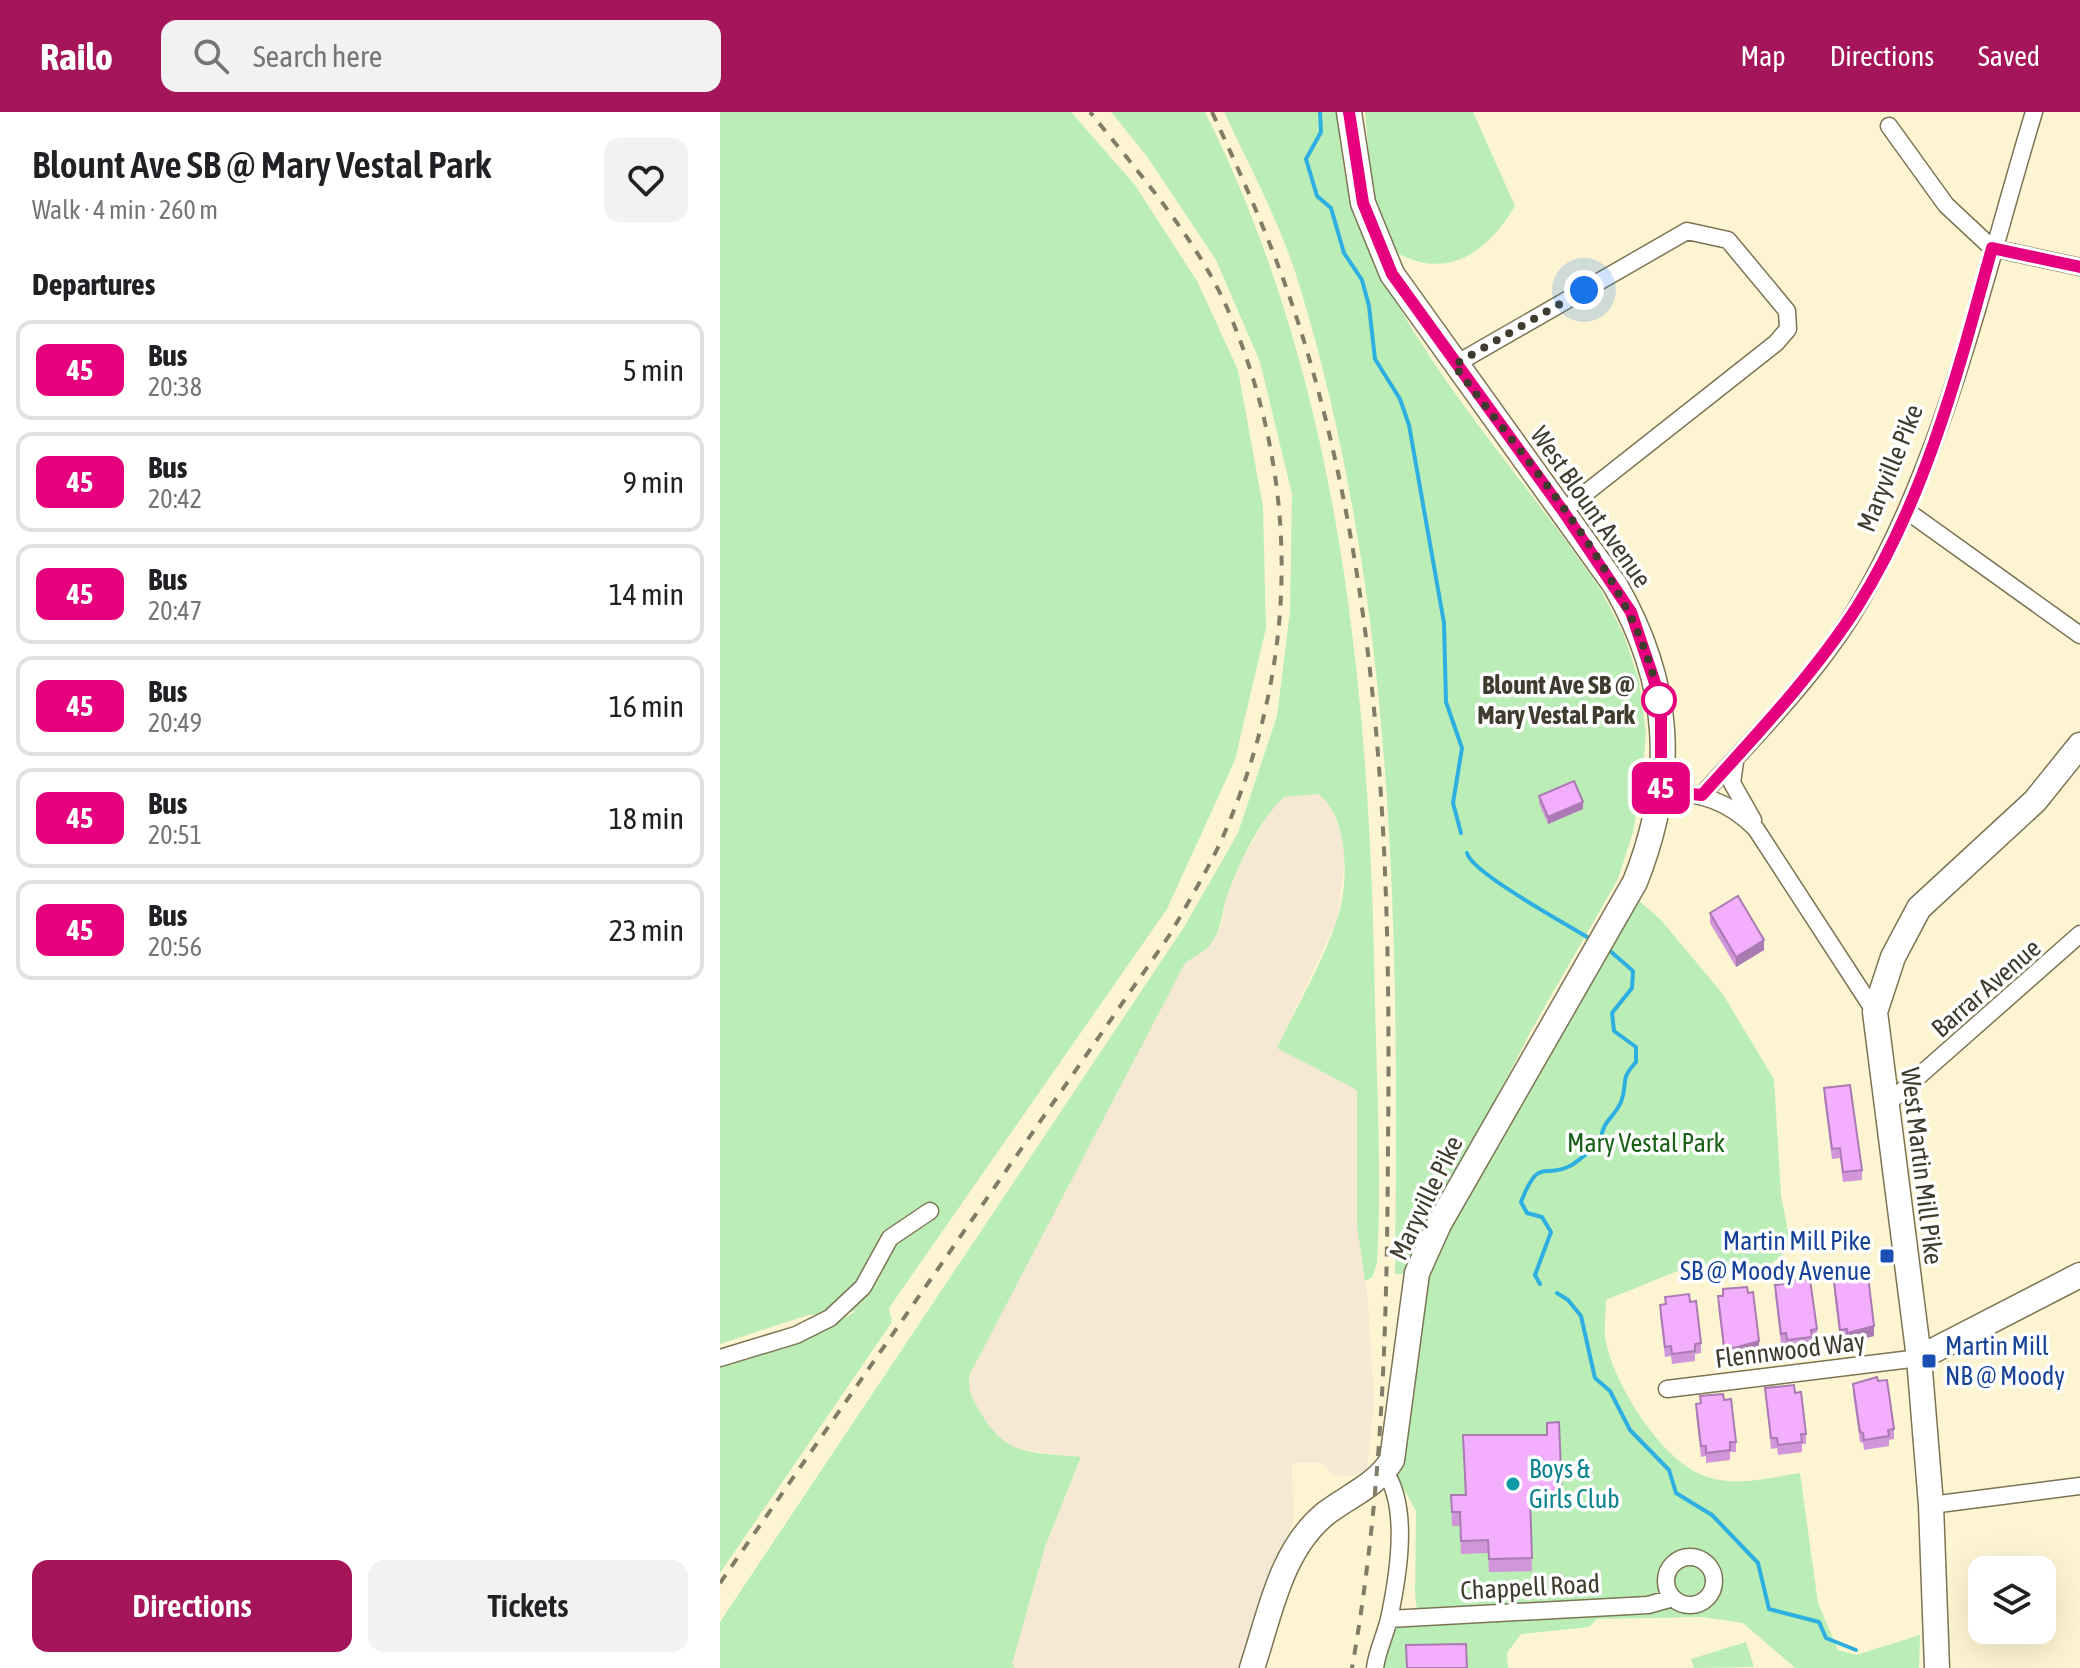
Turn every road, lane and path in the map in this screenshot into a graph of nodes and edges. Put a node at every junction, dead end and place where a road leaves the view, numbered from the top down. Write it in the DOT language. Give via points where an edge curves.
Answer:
graph roads {
  1 [pos="1349,112"];
  2 [pos="2034,112"];
  3 [pos="1889,126"];
  4 [pos="1992,248"];
  5 [pos="2080,267"];
  6 [pos="1454,365"];
  7 [pos="1563,511"];
  8 [pos="1907,511"];
  9 [pos="2080,635"];
  10 [pos="2080,745"];
  11 [pos="1739,754"];
  12 [pos="1661,791"];
  13 [pos="1702,795"];
  14 [pos="1756,829"];
  15 [pos="2080,934"];
  16 [pos="1875,1012"];
  17 [pos="1885,1106"];
  18 [pos="930,1211"];
  19 [pos="2080,1275"];
  20 [pos="720,1358"];
  21 [pos="1919,1358"];
  22 [pos="1667,1389"];
  23 [pos="1385,1472"];
  24 [pos="2080,1486"];
  25 [pos="1931,1505"];
  26 [pos="1673,1598"];
  27 [pos="1389,1619"];
  28 [pos="1252,1668"];
  29 [pos="1375,1668"];
  30 [pos="1937,1668"];
  1 -- 6 [label="street, West Blount Avenue" via="1363,203 1392,274"];
  2 -- 4 [label="street, Maryville Pike"];
  3 -- 4 [label="street" via="1946,205"];
  4 -- 5 [label="street"];
  4 -- 8 [label="street, Maryville Pike" via="1953,384"];
  6 -- 7 [label="street, West Blount Avenue"];
  6 -- 7 [label="street" via="1687,231 1728,240 1787,311 1788,329 1776,343"];
  7 -- 12 [label="street, West Blount Avenue" via="1615,585 1644,644 1661,717"];
  8 -- 9 [label="street"];
  8 -- 11 [label="street, Maryville Pike" via="1859,604"];
  10 -- 16 [label="street, West Martin Mill Pike" via="2035,801 1919,908 1893,957"];
  11 -- 13 [label="street, Maryville Pike"];
  11 -- 14 [label="street" via="1731,779"];
  12 -- 13 [label="street"];
  12 -- 23 [label="street, Maryville Pike" via="1655,833 1635,882 1439,1224 1417,1273 1396,1438"];
  13 -- 14 [label="street" via="1729,806"];
  14 -- 16 [label="street"];
  15 -- 17 [label="street, Barrar Avenue"];
  16 -- 17 [label="street, West Martin Mill Pike"];
  17 -- 21 [label="street, West Martin Mill Pike"];
  18 -- 20 [label="street" via="890,1238 863,1287 830,1318 796,1335"];
  19 -- 21 [label="street"];
  21 -- 22 [label="street, Flennwood Way"];
  21 -- 25 [label="street, West Martin Mill Pike"];
  23 -- 27 [label="street" via="1394,1485 1401,1520"];
  23 -- 28 [label="street" via="1324,1515 1291,1553"];
  24 -- 25 [label="street"];
  25 -- 30 [label="street, West Martin Mill Pike"];
  26 -- 27 [label="street, Chappell Road" via="1648,1605"];
  27 -- 29 [label="street"];
}
